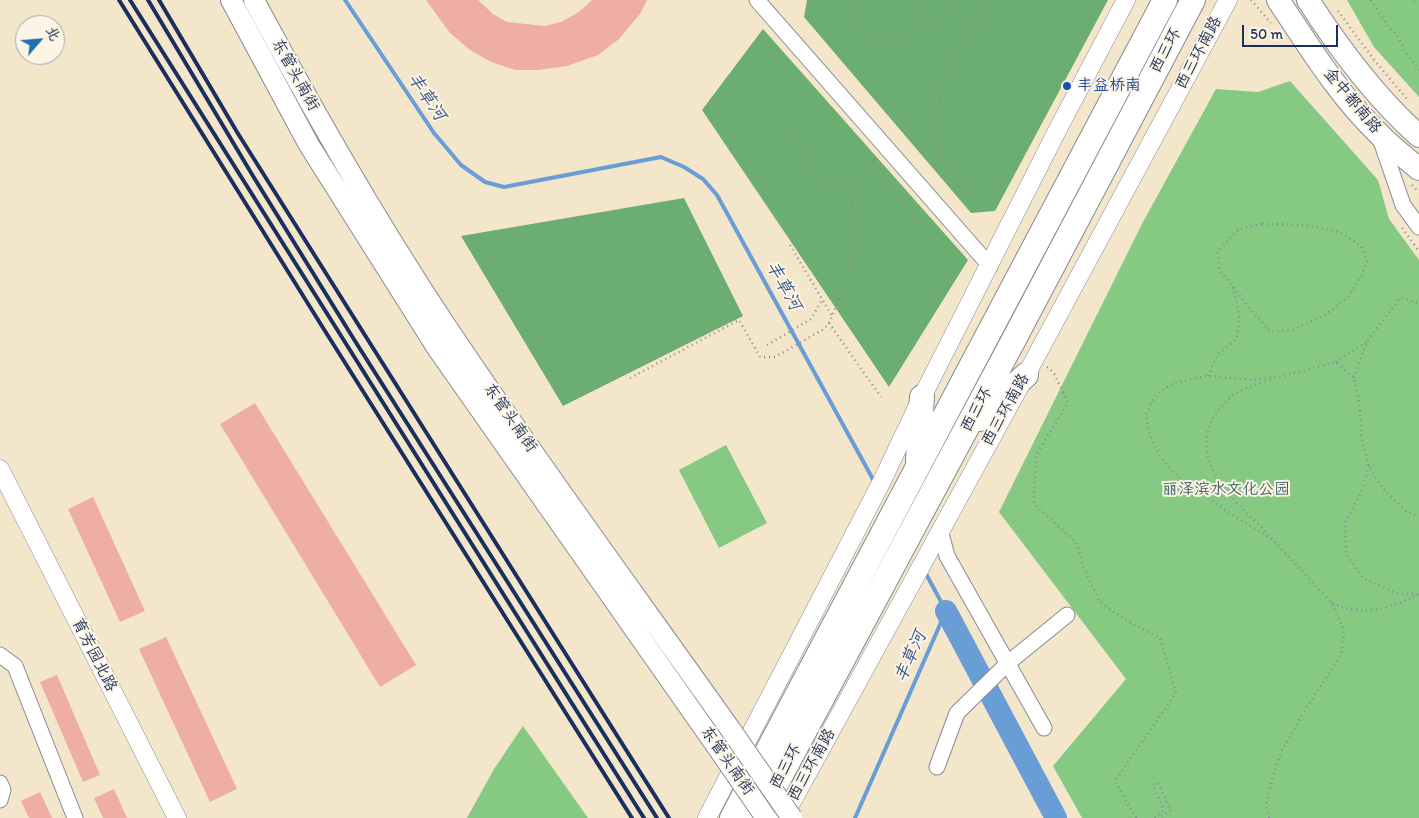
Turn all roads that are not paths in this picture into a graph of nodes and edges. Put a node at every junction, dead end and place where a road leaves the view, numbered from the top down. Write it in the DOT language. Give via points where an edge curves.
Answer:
graph roads {
  1 [pos="231,0"];
  2 [pos="254,0"];
  3 [pos="757,0"];
  4 [pos="1126,0"];
  5 [pos="1165,0"];
  6 [pos="1193,0"];
  7 [pos="1228,0"];
  8 [pos="1278,0"];
  9 [pos="1308,0"];
  10 [pos="1378,134"];
  11 [pos="1419,136"];
  12 [pos="1419,169"];
  13 [pos="1419,227"];
  14 [pos="990,266"];
  15 [pos="1030,366"];
  16 [pos="922,398"];
  17 [pos="964,434"];
  18 [pos="0,469"];
  19 [pos="918,469"];
  20 [pos="6,495"];
  21 [pos="940,530"];
  22 [pos="1067,615"];
  23 [pos="0,655"];
  24 [pos="1008,663"];
  25 [pos="1044,728"];
  26 [pos="936,767"];
  27 [pos="0,783"];
  28 [pos="0,800"];
  29 [pos="75,818"];
  30 [pos="177,818"];
  31 [pos="707,818"];
  32 [pos="732,818"];
  33 [pos="758,818"];
  34 [pos="766,818"];
  35 [pos="783,818"];
  36 [pos="792,818"];
  1 -- 34 [label="main road, 东管头南街, bridge" via="309,145 437,348"];
  2 -- 36 [label="main road, 东管头南街, bridge" via="380,222 470,362"];
  3 -- 14 [label="street"];
  4 -- 14 [label="street"];
  5 -- 19 [label="highway, 西三环"];
  6 -- 17 [label="highway, 西三环"];
  7 -- 15 [label="street, 西三环南路"];
  8 -- 10 [label="main road, 金中都南路" via="1343,93"];
  9 -- 11 [label="main road, 金中都南路" via="1330,35 1369,85"];
  10 -- 12 [label="main road, 金中都南路"];
  10 -- 13 [label="street" via="1403,205"];
  14 -- 16 [label="street"];
  15 -- 17 [label="highway"];
  15 -- 21 [label="street, 西三环南路"];
  16 -- 19 [label="highway"];
  16 -- 31 [label="street"];
  17 -- 33 [label="highway, 西三环"];
  18 -- 20 [label="street, 育芳园北路"];
  19 -- 32 [label="highway, 西三环"];
  20 -- 30 [label="street, 育芳园北路"];
  21 -- 24 [label="street" via="947,556"];
  21 -- 35 [label="street, 西三环南路"];
  22 -- 24 [label="street"];
  23 -- 29 [label="street" via="15,666"];
  24 -- 25 [label="street"];
  24 -- 26 [label="street" via="957,713"];
  27 -- 28 [label="street" via="3,790"];
}
